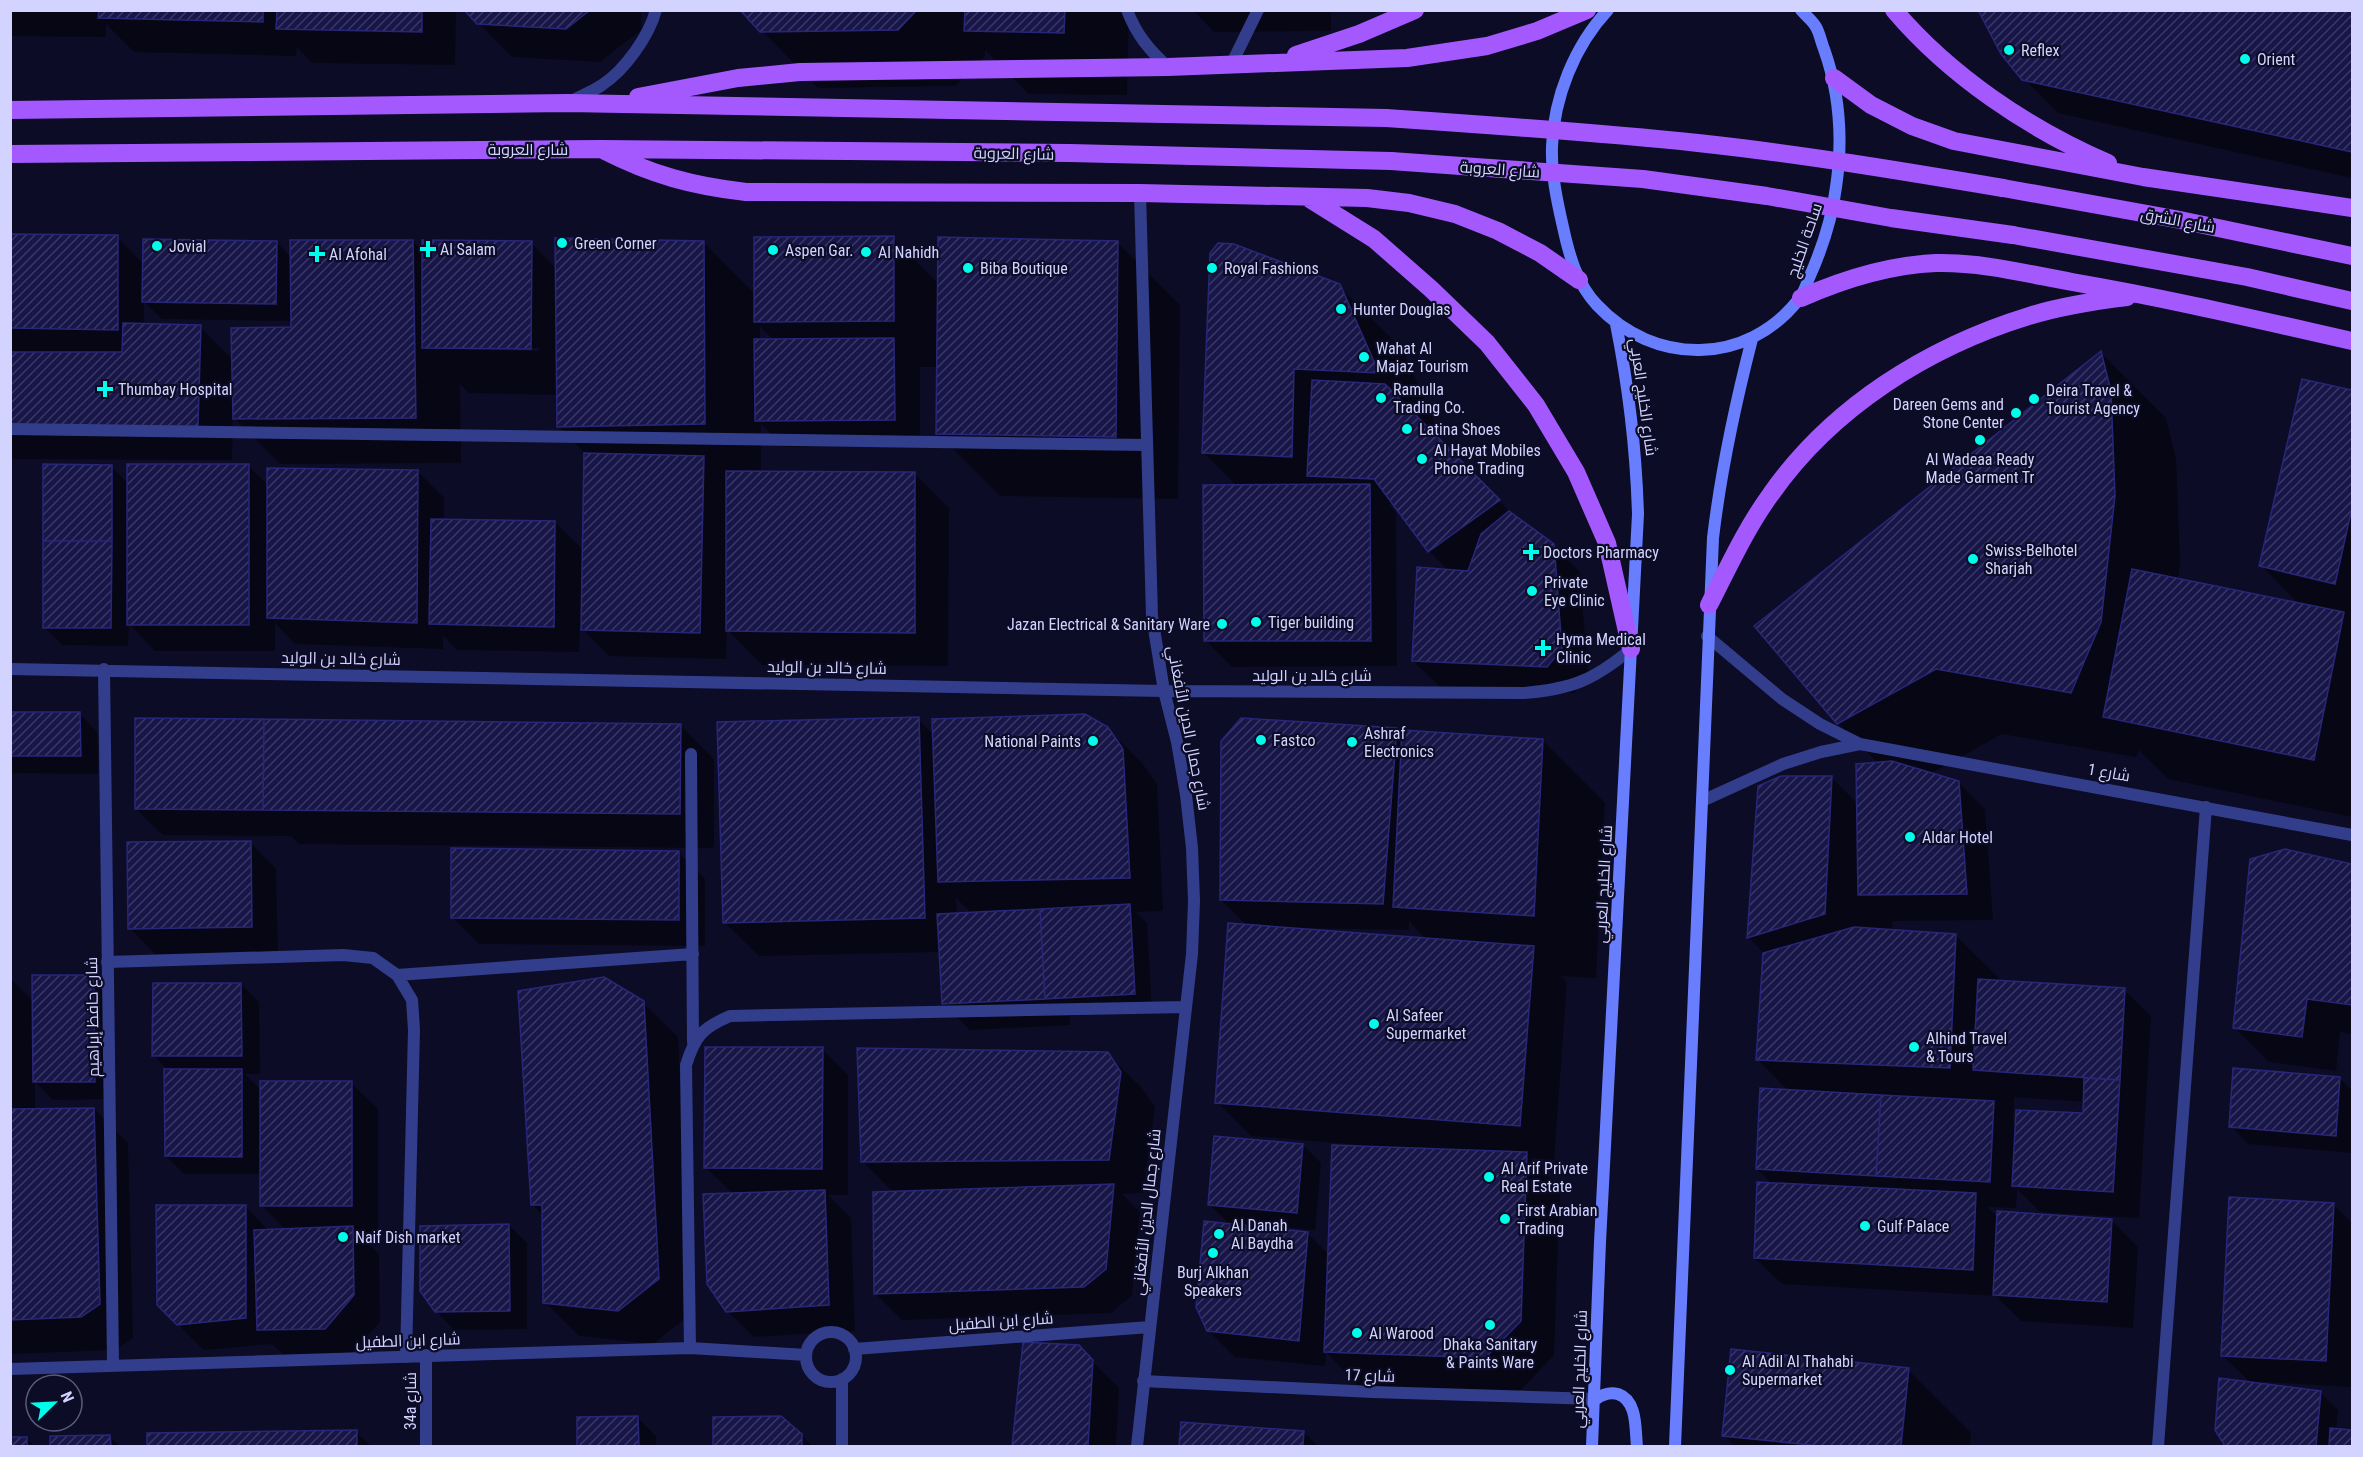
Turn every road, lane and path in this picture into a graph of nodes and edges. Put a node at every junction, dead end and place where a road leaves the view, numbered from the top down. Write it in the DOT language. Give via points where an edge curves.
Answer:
graph roads {
  1 [pos="656,10"];
  2 [pos="1127,10"];
  3 [pos="1258,10"];
  4 [pos="1415,10"];
  5 [pos="1587,10"];
  6 [pos="1608,10"];
  7 [pos="1801,10"];
  8 [pos="1894,10"];
  9 [pos="1268,62"];
  10 [pos="1231,65"];
  11 [pos="1168,67"];
  12 [pos="1834,78"];
  13 [pos="567,103"];
  14 [pos="613,103"];
  15 [pos="10,110"];
  16 [pos="601,149"];
  17 [pos="10,154"];
  18 [pos="2143,177"];
  19 [pos="1140,193"];
  20 [pos="1309,198"];
  21 [pos="2352,208"];
  22 [pos="2352,256"];
  23 [pos="1579,280"];
  24 [pos="2144,294"];
  25 [pos="1801,298"];
  26 [pos="2352,301"];
  27 [pos="1616,324"];
  28 [pos="1752,339"];
  29 [pos="2352,341"];
  30 [pos="10,429"];
  31 [pos="1147,445"];
  32 [pos="1709,605"];
  33 [pos="1707,636"];
  34 [pos="1630,649"];
  35 [pos="10,669"];
  36 [pos="104,669"];
  37 [pos="1164,690"];
  38 [pos="1860,744"];
  39 [pos="691,754"];
  40 [pos="1702,801"];
  41 [pos="2206,807"];
  42 [pos="2352,835"];
  43 [pos="693,954"];
  44 [pos="107,962"];
  45 [pos="397,975"];
  46 [pos="1186,1007"];
  47 [pos="693,1042"];
  48 [pos="1150,1327"];
  49 [pos="690,1348"];
  50 [pos="854,1348"];
  51 [pos="426,1355"];
  52 [pos="806,1355"];
  53 [pos="406,1357"];
  54 [pos="113,1365"];
  55 [pos="10,1369"];
  56 [pos="842,1379"];
  57 [pos="1143,1381"];
  58 [pos="1596,1399"];
  59 [pos="426,1446"];
  60 [pos="842,1446"];
  61 [pos="1137,1446"];
  62 [pos="1593,1446"];
  63 [pos="1637,1446"];
  64 [pos="1676,1446"];
  65 [pos="2158,1446"];
  1 -- 13 [label="street" via="632,56 603,84"];
  2 -- 11 [label="street" via="1148,49"];
  3 -- 10 [label="street"];
  4 -- 9 [label="main road" via="1314,50"];
  5 -- 9 [label="main road" via="1487,46 1435,55"];
  6 -- 23 [label="main road, ساحة الخليج" via="1576,55 1558,100 1552,147 1556,194"];
  7 -- 12 [label="main road, ساحة الخليج" via="1816,27"];
  8 -- 18 [label="main road" via="1938,54 2035,126"];
  9 -- 10 [label="main road"];
  10 -- 11 [label="main road"];
  11 -- 14 [label="main road" via="800,72 676,88"];
  12 -- 18 [label="main road" via="1871,105 1954,141"];
  12 -- 25 [label="main road, ساحة الخليج" via="1840,123 1833,213"];
  13 -- 14 [label="main road"];
  13 -- 15 [label="main road"];
  14 -- 22 [label="main road, شارع الشرق, bridge" via="1386,118 1547,129 1700,143 1852,163 2175,219"];
  16 -- 17 [label="main road, شارع العروبة"];
  16 -- 19 [label="main road" via="670,179 746,192"];
  16 -- 26 [label="main road, شارع العروبة, bridge" via="1070,153 1391,161 1643,179 2013,235 2247,277"];
  18 -- 21 [label="main road"];
  19 -- 20 [label="main road"];
  19 -- 31 [label="street, شارع جمال الدين الأفغاني"];
  20 -- 23 [label="main road" via="1409,203 1455,214 1530,248"];
  20 -- 34 [label="main road" via="1374,239 1431,289 1487,343 1536,405 1576,472 1607,543"];
  23 -- 27 [label="main road, ساحة الخليج"];
  24 -- 25 [label="main road" via="1994,268 1937,263 1890,268 1844,279"];
  24 -- 29 [label="main road"];
  24 -- 32 [label="main road" via="2030,315 1976,335 1880,386 1802,454 1770,494"];
  25 -- 28 [label="main road, ساحة الخليج"];
  27 -- 28 [label="main road, ساحة الخليج" via="1647,341 1682,350 1718,349"];
  27 -- 34 [label="main road, شارع الخليج العربي" via="1636,450 1638,514"];
  28 -- 32 [label="main road" via="1721,471"];
  30 -- 31 [label="street"];
  31 -- 37 [label="street, شارع جمال الدين الأفغاني" via="1152,616"];
  32 -- 33 [label="main road"];
  33 -- 38 [label="street, شارع 1" via="1782,699"];
  33 -- 40 [label="main road"];
  34 -- 37 [label="street, شارع خالد بن الوليد" via="1608,668 1582,682 1524,693"];
  34 -- 58 [label="main road, شارع الخليج العربي" via="1600,1242"];
  35 -- 36 [label="street, شارع خالد بن الوليد"];
  36 -- 37 [label="street, شارع خالد بن الوليد"];
  36 -- 44 [label="street, شارع حافظ إبراهيم"];
  37 -- 46 [label="street, شارع جمال الدين الأفغاني" via="1177,742 1192,848 1194,901"];
  38 -- 40 [label="street, شارع 1" via="1783,764"];
  38 -- 41 [label="street, شارع 1"];
  39 -- 43 [label="street"];
  40 -- 64 [label="main road"];
  41 -- 42 [label="street, شارع 1"];
  41 -- 65 [label="street"];
  43 -- 45 [label="street"];
  43 -- 47 [label="street"];
  44 -- 45 [label="street" via="343,956 373,958"];
  44 -- 54 [label="street, شارع حافظ إبراهيم"];
  45 -- 53 [label="street" via="412,1000 414,1030"];
  46 -- 47 [label="street" via="730,1016 709,1025"];
  46 -- 48 [label="street, شارع جمال الدين الأفغاني"];
  47 -- 49 [label="street" via="686,1065 685,1096"];
  48 -- 50 [label="street, شارع ابن الطفيل"];
  48 -- 57 [label="street, شارع جمال الدين الأفغاني"];
  49 -- 51 [label="street, شارع ابن الطفيل"];
  49 -- 52 [label="street, شارع ابن الطفيل"];
  50 -- 52 [label="street" via="844,1336 827,1332 812,1340"];
  50 -- 56 [label="street" via="854,1366"];
  51 -- 53 [label="street, شارع ابن الطفيل"];
  51 -- 59 [label="street, 34a شارع"];
  52 -- 56 [label="street" via="810,1372 817,1378 825,1382"];
  53 -- 54 [label="street, شارع ابن الطفيل"];
  54 -- 55 [label="street, شارع ابن الطفيل"];
  56 -- 60 [label="street"];
  57 -- 58 [label="street, شارع 17"];
  57 -- 61 [label="street, شارع جمال الدين الأفغاني"];
  58 -- 62 [label="main road, شارع الخليج العربي"];
  58 -- 63 [label="main road" via="1609,1393 1623,1396 1629,1402"];
}
